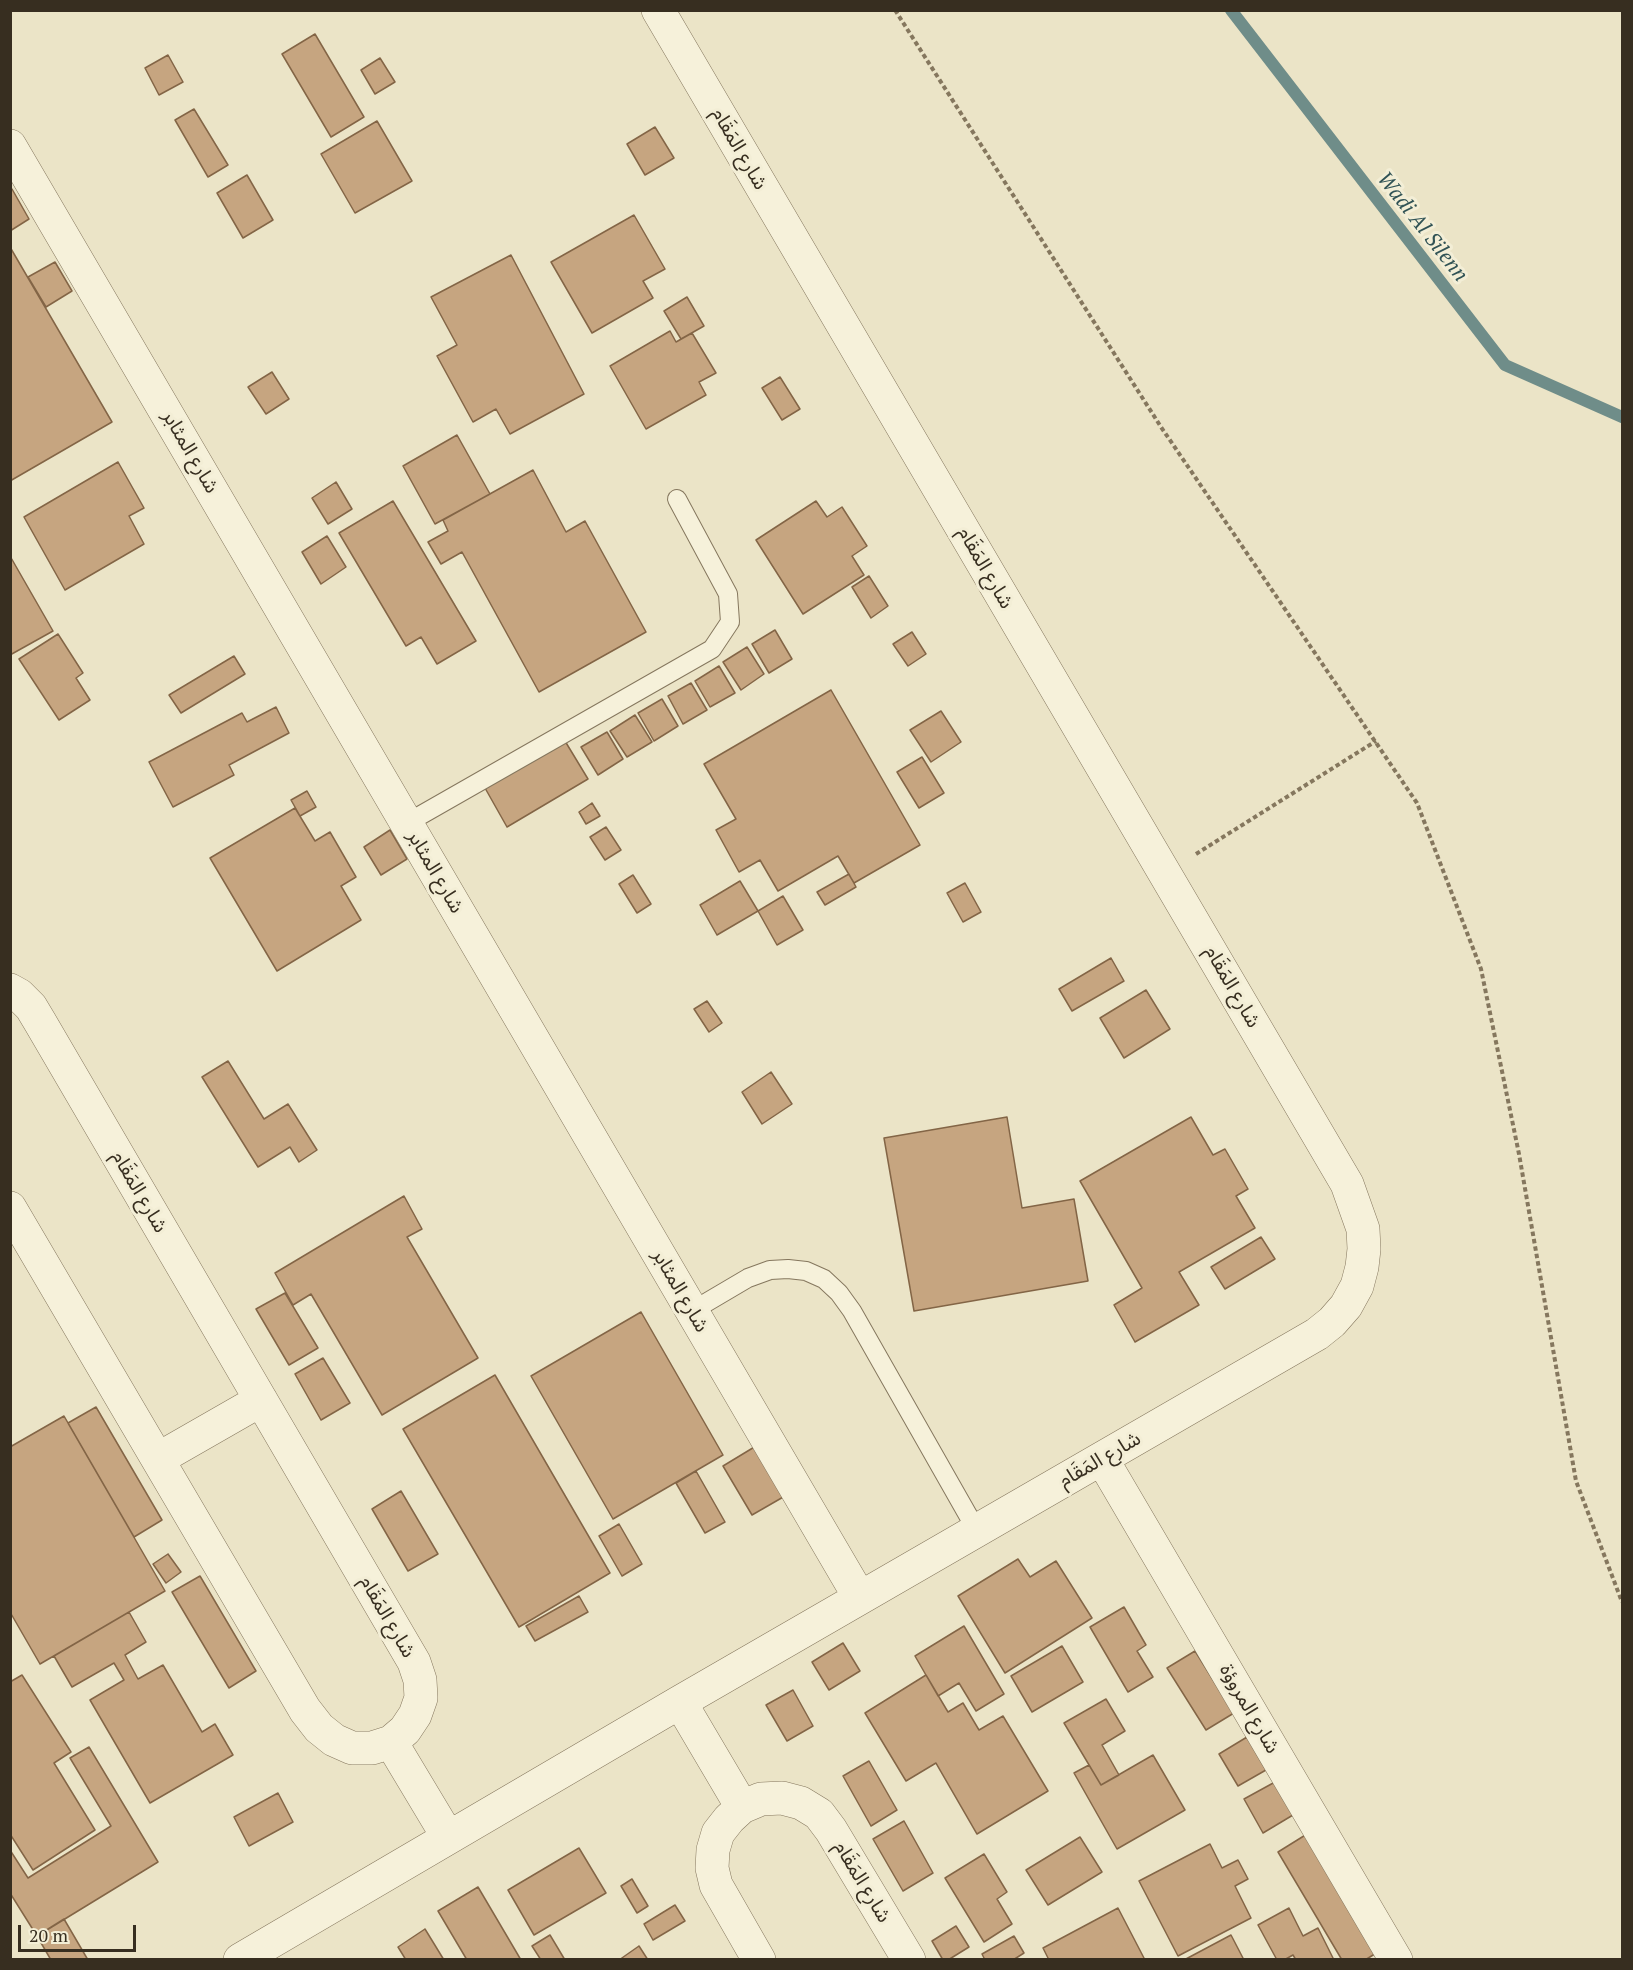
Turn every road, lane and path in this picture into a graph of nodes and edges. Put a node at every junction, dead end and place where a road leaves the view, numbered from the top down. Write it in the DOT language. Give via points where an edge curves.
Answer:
graph roads {
  1 [pos="658,10"];
  2 [pos="895,10"];
  3 [pos="10,146"];
  4 [pos="677,499"];
  5 [pos="1376,741"];
  6 [pos="407,823"];
  7 [pos="1165,873"];
  8 [pos="10,990"];
  9 [pos="10,1208"];
  10 [pos="692,1311"];
  11 [pos="261,1400"];
  12 [pos="1102,1458"];
  13 [pos="158,1459"];
  14 [pos="977,1531"];
  15 [pos="860,1598"];
  16 [pos="1623,1602"];
  17 [pos="680,1702"];
  18 [pos="391,1742"];
  19 [pos="742,1808"];
  20 [pos="448,1837"];
  21 [pos="240,1959"];
  22 [pos="759,1959"];
  23 [pos="909,1959"];
  24 [pos="1396,1959"];
  1 -- 7 [label="street, شارع المَقَام"];
  2 -- 5 [label="path" via="1161,427"];
  3 -- 6 [label="street, شارع المثابر"];
  4 -- 6 [label="lane" via="728,594 730,622 712,649"];
  5 -- 7 [label="path"];
  5 -- 16 [label="path" via="1418,803 1481,969 1519,1154 1576,1481"];
  6 -- 10 [label="street, شارع المثابر"];
  7 -- 12 [label="street, شارع المَقَام" via="1347,1184 1363,1229 1364,1249 1357,1286 1346,1306 1317,1334"];
  8 -- 11 [label="street, شارع المَقَام" via="31,1007"];
  9 -- 13 [label="street"];
  10 -- 14 [label="lane" via="748,1278 770,1270 806,1272 824,1279 852,1311"];
  10 -- 15 [label="street, شارع المثابر"];
  11 -- 13 [label="street"];
  11 -- 18 [label="street, شارع المَقَام" via="414,1662 421,1698 405,1730"];
  12 -- 14 [label="street, شارع المَقَام"];
  12 -- 24 [label="street, شارع المروؤة"];
  13 -- 18 [label="street" via="319,1728 352,1748 372,1748"];
  14 -- 15 [label="street, شارع المَقَام"];
  15 -- 17 [label="street, شارع المَقَام"];
  17 -- 19 [label="street"];
  17 -- 20 [label="street, شارع المَقَام"];
  18 -- 20 [label="street"];
  19 -- 22 [label="street, شارع المَقَام" via="718,1833 712,1868 716,1885"];
  19 -- 23 [label="street, شارع المَقَام" via="761,1799 782,1798 819,1814"];
  20 -- 21 [label="street, شارع المَقَام"];
}
